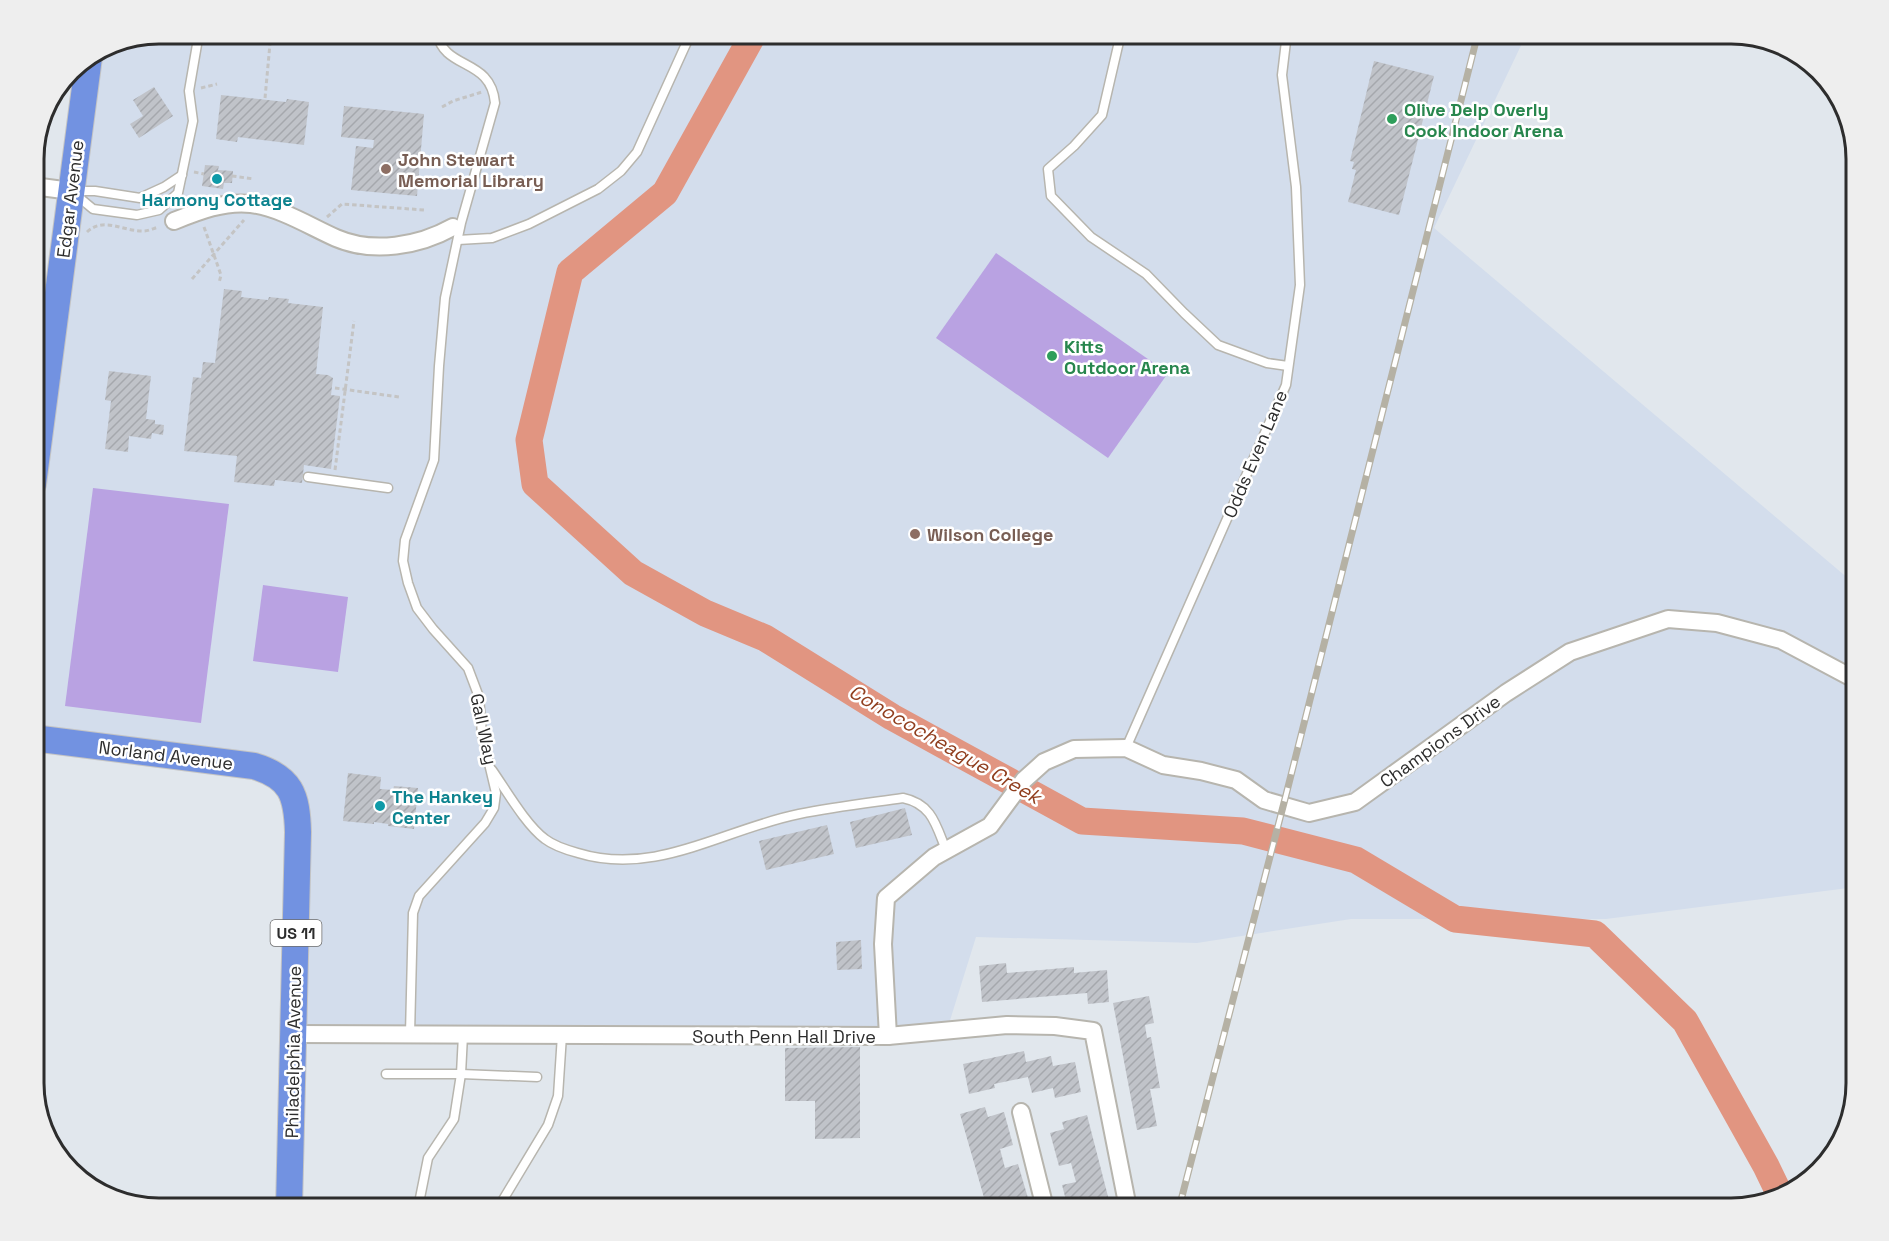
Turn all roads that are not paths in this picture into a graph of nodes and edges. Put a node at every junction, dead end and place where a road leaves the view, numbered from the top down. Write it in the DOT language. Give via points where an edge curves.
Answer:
graph roads {
  1 [pos="197,44"];
  2 [pos="440,44"];
  3 [pos="686,44"];
  4 [pos="1118,44"];
  5 [pos="1286,44"];
  6 [pos="88,69"];
  7 [pos="182,175"];
  8 [pos="44,187"];
  9 [pos="72,191"];
  10 [pos="174,221"];
  11 [pos="457,230"];
  12 [pos="1288,366"];
  13 [pos="44,400"];
  14 [pos="308,477"];
  15 [pos="388,488"];
  16 [pos="1846,675"];
  17 [pos="44,739"];
  18 [pos="1126,748"];
  19 [pos="490,767"];
  20 [pos="291,790"];
  21 [pos="946,850"];
  22 [pos="294,1034"];
  23 [pos="410,1034"];
  24 [pos="463,1035"];
  25 [pos="562,1035"];
  26 [pos="888,1036"];
  27 [pos="386,1074"];
  28 [pos="461,1074"];
  29 [pos="537,1077"];
  30 [pos="1021,1112"];
  31 [pos="290,1198"];
  32 [pos="420,1198"];
  33 [pos="504,1198"];
  34 [pos="1042,1198"];
  35 [pos="1126,1198"];
  1 -- 7 [label="lane" via="189,91 193,121"];
  2 -- 11 [label="lane, Gall Way" via="450,56 485,75 495,103"];
  3 -- 11 [label="lane" via="637,152 621,171 597,189 492,238"];
  4 -- 12 [label="lane" via="1102,115 1048,169 1051,196 1091,237 1146,274 1218,345 1267,363"];
  5 -- 12 [label="lane, Odds Even Lane" via="1282,75 1296,187 1300,285"];
  6 -- 9 [label="main road, Edgar Avenue"];
  7 -- 9 [label="lane" via="140,198"];
  7 -- 9 [label="lane" via="178,193 159,210 148,214 93,209"];
  8 -- 9 [label="street"];
  9 -- 13 [label="main road, Edgar Avenue"];
  10 -- 11 [label="street" via="214,206 251,204 280,212 340,240 379,247 422,242"];
  11 -- 19 [label="lane, Gall Way" via="445,298 434,460 405,540 403,561 417,608 468,668 479,697"];
  12 -- 18 [label="lane, Odds Even Lane" via="1286,385"];
  14 -- 15 [label="lane"];
  16 -- 18 [label="street, Champions Drive" via="1781,640 1717,623 1668,619 1570,652 1355,802 1309,813 1264,800 1236,780 1163,765"];
  17 -- 20 [label="main road, Norland Avenue / US 11" via="254,766 275,774"];
  18 -- 21 [label="street, Champions Drive" via="1074,749 1044,762 1024,780 990,826"];
  19 -- 21 [label="lane, Gall Way" via="545,840 593,858 645,860 798,814 903,798 923,806 933,818"];
  19 -- 23 [label="lane" via="496,793 494,808 419,896 413,913"];
  20 -- 22 [label="main road, Philadelphia Avenue / US 11" via="296,801 298,832"];
  21 -- 26 [label="street, Champions Drive" via="886,898 883,944"];
  22 -- 23 [label="street, South Penn Hall Drive"];
  22 -- 31 [label="main road, Philadelphia Avenue / US 11"];
  23 -- 24 [label="street, South Penn Hall Drive"];
  24 -- 25 [label="street, South Penn Hall Drive"];
  24 -- 28 [label="lane"];
  25 -- 26 [label="street, South Penn Hall Drive"];
  25 -- 33 [label="lane" via="558,1096 548,1125"];
  26 -- 35 [label="street, South Penn Hall Drive" via="1007,1025 1093,1031"];
  27 -- 28 [label="lane"];
  28 -- 29 [label="lane"];
  28 -- 32 [label="lane" via="454,1119 428,1158"];
  30 -- 34 [label="street"];
}
